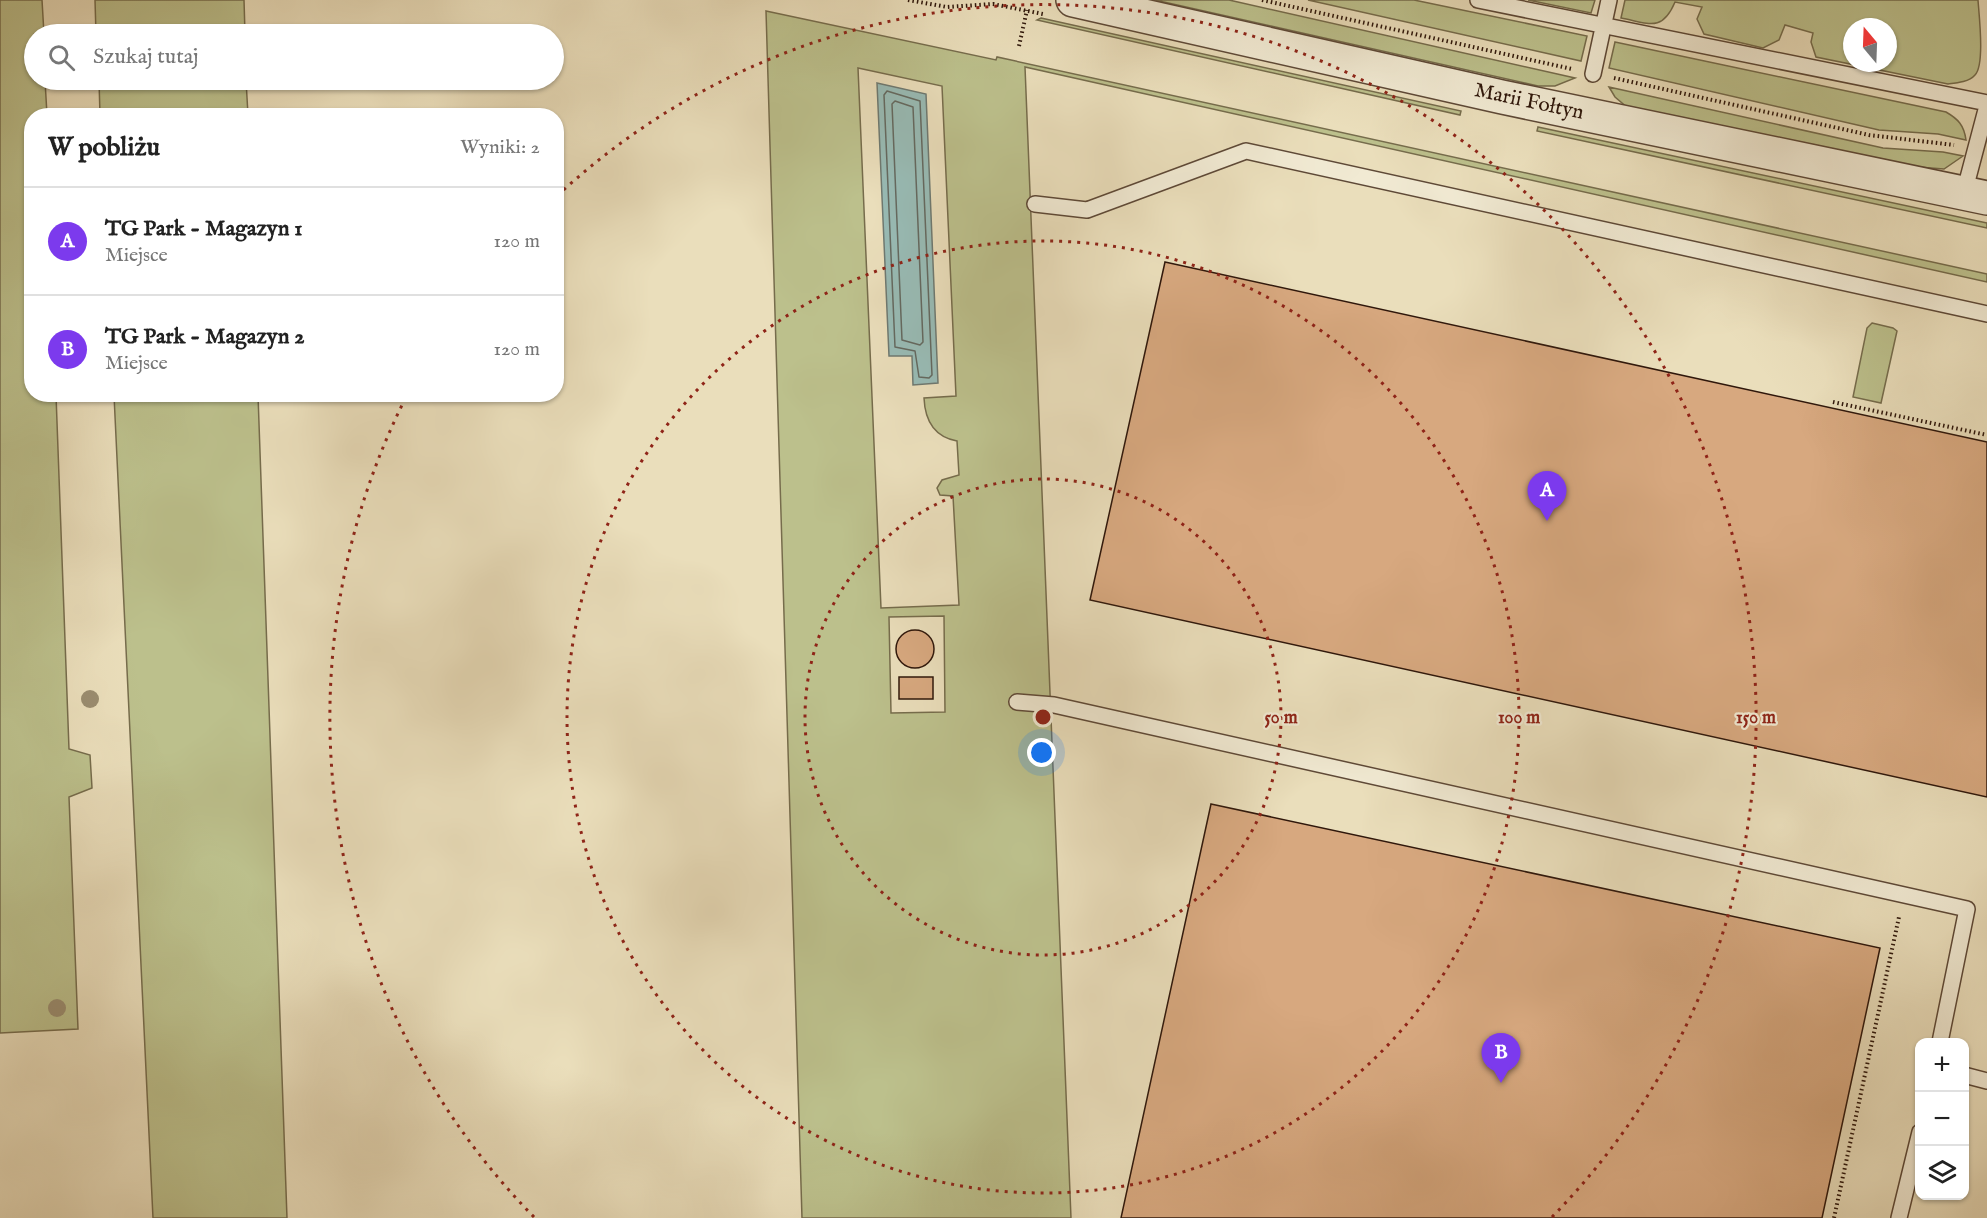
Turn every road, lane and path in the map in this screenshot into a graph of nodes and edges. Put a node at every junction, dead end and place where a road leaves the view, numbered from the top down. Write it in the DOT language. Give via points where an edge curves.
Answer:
graph roads {
  1 [pos="1073,0"];
  2 [pos="1262,0"];
  3 [pos="1478,0"];
  4 [pos="1609,0"];
  5 [pos="1027,10"];
  6 [pos="1604,26"];
  7 [pos="1019,46"];
  8 [pos="1593,74"];
  9 [pos="1987,104"];
  10 [pos="1978,150"];
  11 [pos="1976,195"];
  12 [pos="1035,204"];
  13 [pos="1987,314"];
  14 [pos="1833,402"];
  15 [pos="1987,435"];
  16 [pos="1017,702"];
  17 [pos="1904,895"];
  18 [pos="1941,1038"];
  19 [pos="1969,1076"];
  20 [pos="1987,1081"];
  21 [pos="1917,1146"];
  22 [pos="1834,1218"];
  23 [pos="1899,1218"];
  1 -- 11 [label="street, Marii Fołtyn" via="1502,97"];
  2 -- 8 [label="path"];
  3 -- 6 [label="lane"];
  4 -- 6 [label="lane"];
  5 -- 7 [label="path"];
  6 -- 8 [label="lane"];
  6 -- 9 [label="lane"];
  8 -- 10 [label="path" via="1869,135"];
  9 -- 10 [label="lane"];
  10 -- 11 [label="lane"];
  12 -- 13 [label="lane" via="1087,210 1246,151"];
  14 -- 15 [label="path"];
  16 -- 17 [label="lane" via="1054,705"];
  17 -- 18 [label="lane" via="1967,909"];
  17 -- 22 [label="path"];
  19 -- 20 [label="lane"];
  21 -- 23 [label="lane"];
}
